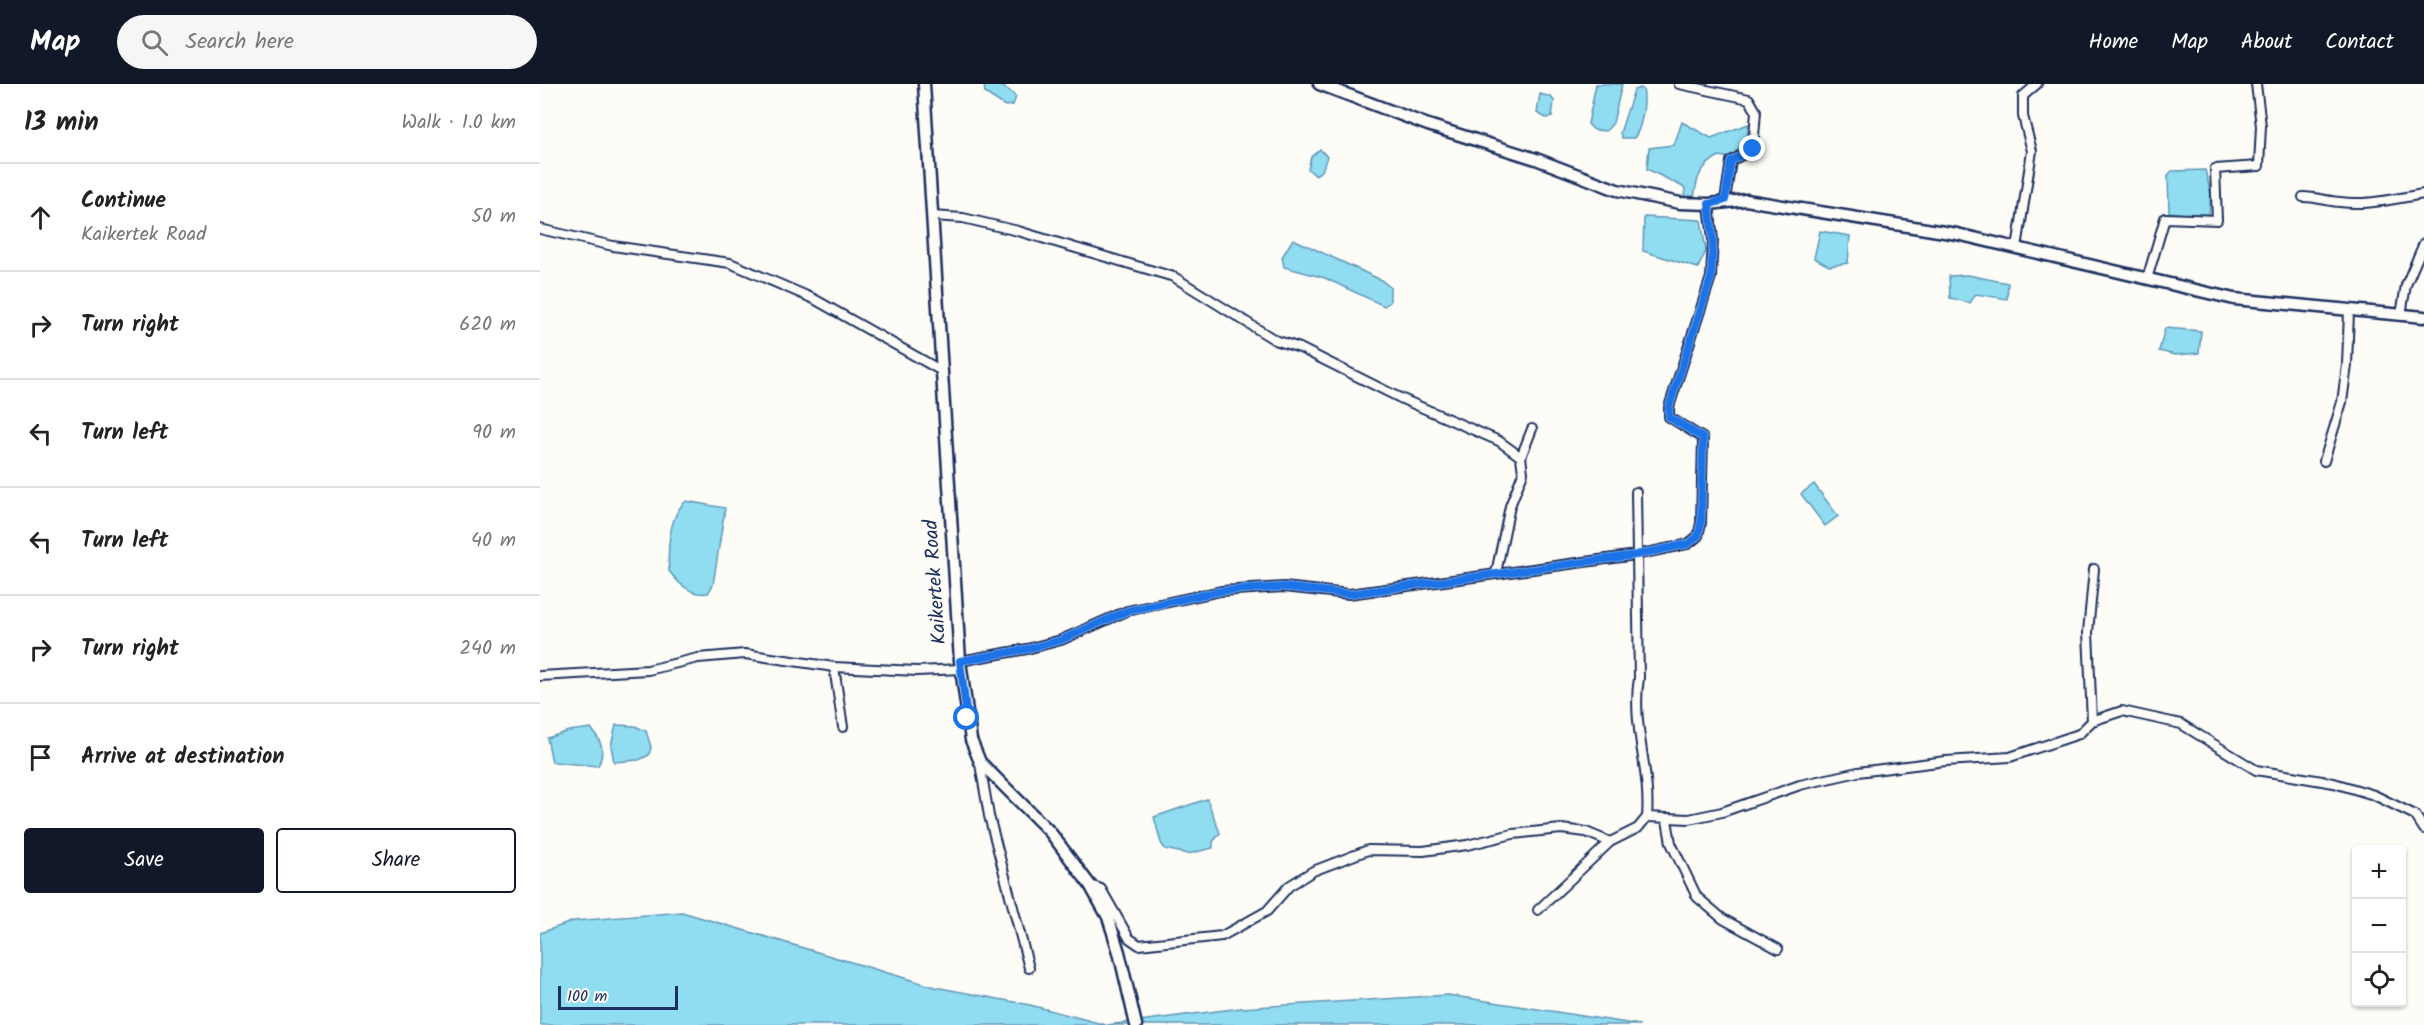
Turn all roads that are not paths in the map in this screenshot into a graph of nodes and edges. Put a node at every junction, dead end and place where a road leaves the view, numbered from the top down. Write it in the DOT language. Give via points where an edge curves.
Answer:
graph roads {
  1 [pos="924,84"];
  2 [pos="1319,84"];
  3 [pos="1679,84"];
  4 [pos="2037,84"];
  5 [pos="2256,84"];
  6 [pos="2424,194"];
  7 [pos="2303,197"];
  8 [pos="1725,200"];
  9 [pos="1709,204"];
  10 [pos="932,216"];
  11 [pos="540,229"];
  12 [pos="2424,243"];
  13 [pos="2017,248"];
  14 [pos="2147,279"];
  15 [pos="2349,311"];
  16 [pos="2401,315"];
  17 [pos="2424,317"];
  18 [pos="940,370"];
  19 [pos="1532,429"];
  20 [pos="1521,457"];
  21 [pos="2324,461"];
  22 [pos="1636,492"];
  23 [pos="1636,555"];
  24 [pos="2094,569"];
  25 [pos="1496,573"];
  26 [pos="960,665"];
  27 [pos="834,667"];
  28 [pos="540,676"];
  29 [pos="2092,721"];
  30 [pos="843,728"];
  31 [pos="980,762"];
  32 [pos="1647,817"];
  33 [pos="1667,820"];
  34 [pos="2424,829"];
  35 [pos="1610,842"];
  36 [pos="1090,885"];
  37 [pos="1538,910"];
  38 [pos="1778,948"];
  39 [pos="1029,968"];
  40 [pos="1136,1025"];
  1 -- 10 [label="main road, Kaikertek Road"];
  2 -- 9 [label="main road" via="1617,190 1680,203"];
  3 -- 8 [label="street" via="1749,99 1756,111 1753,149 1731,161"];
  4 -- 13 [label="street" via="2024,96 2023,116 2032,151"];
  5 -- 14 [label="street" via="2261,126 2259,166 2215,170 2217,220 2165,218"];
  6 -- 7 [label="street" via="2373,202"];
  8 -- 9 [label="main road"];
  8 -- 13 [label="main road" via="1957,234"];
  9 -- 23 [label="street" via="1713,240 1711,278 1669,407 1669,417 1703,438 1700,529 1688,544"];
  10 -- 18 [label="main road, Kaikertek Road"];
  10 -- 20 [label="street" via="963,218 1018,231 1174,277 1275,340 1499,441"];
  11 -- 18 [label="street" via="613,246 730,263 814,299"];
  12 -- 16 [label="street" via="2406,285"];
  13 -- 14 [label="main road"];
  14 -- 15 [label="main road" via="2234,299"];
  15 -- 16 [label="main road"];
  15 -- 21 [label="street" via="2348,365 2342,402"];
  16 -- 17 [label="main road"];
  18 -- 26 [label="main road, Kaikertek Road"];
  19 -- 20 [label="street"];
  20 -- 25 [label="street" via="1524,469 1510,506"];
  22 -- 23 [label="street"];
  23 -- 25 [label="street"];
  23 -- 32 [label="street" via="1637,690 1642,761 1649,793"];
  24 -- 29 [label="street" via="2088,632"];
  25 -- 26 [label="street" via="1349,594 1284,587 1221,591 1127,611 1061,640"];
  26 -- 27 [label="street"];
  26 -- 31 [label="main road, Kaikertek Road" via="971,740"];
  27 -- 28 [label="street" via="745,654 698,658 648,670"];
  27 -- 30 [label="street"];
  29 -- 33 [label="street" via="2079,734 2010,757 1858,772 1800,785 1722,812"];
  29 -- 34 [label="street" via="2121,711 2181,724 2256,771 2334,783 2374,795 2415,815"];
  31 -- 36 [label="main road, Kaikertek Road" via="1050,832"];
  31 -- 39 [label="street" via="989,816"];
  32 -- 33 [label="street"];
  32 -- 35 [label="street" via="1638,828"];
  33 -- 38 [label="street" via="1671,843 1697,897 1723,919"];
  35 -- 36 [label="street" via="1586,832 1561,829 1423,850 1368,850 1313,871 1289,886 1267,911 1222,936 1139,945 1129,938 1101,889"];
  35 -- 37 [label="street"];
  36 -- 40 [label="main road, Kaikertek Road" via="1108,917"];
}
